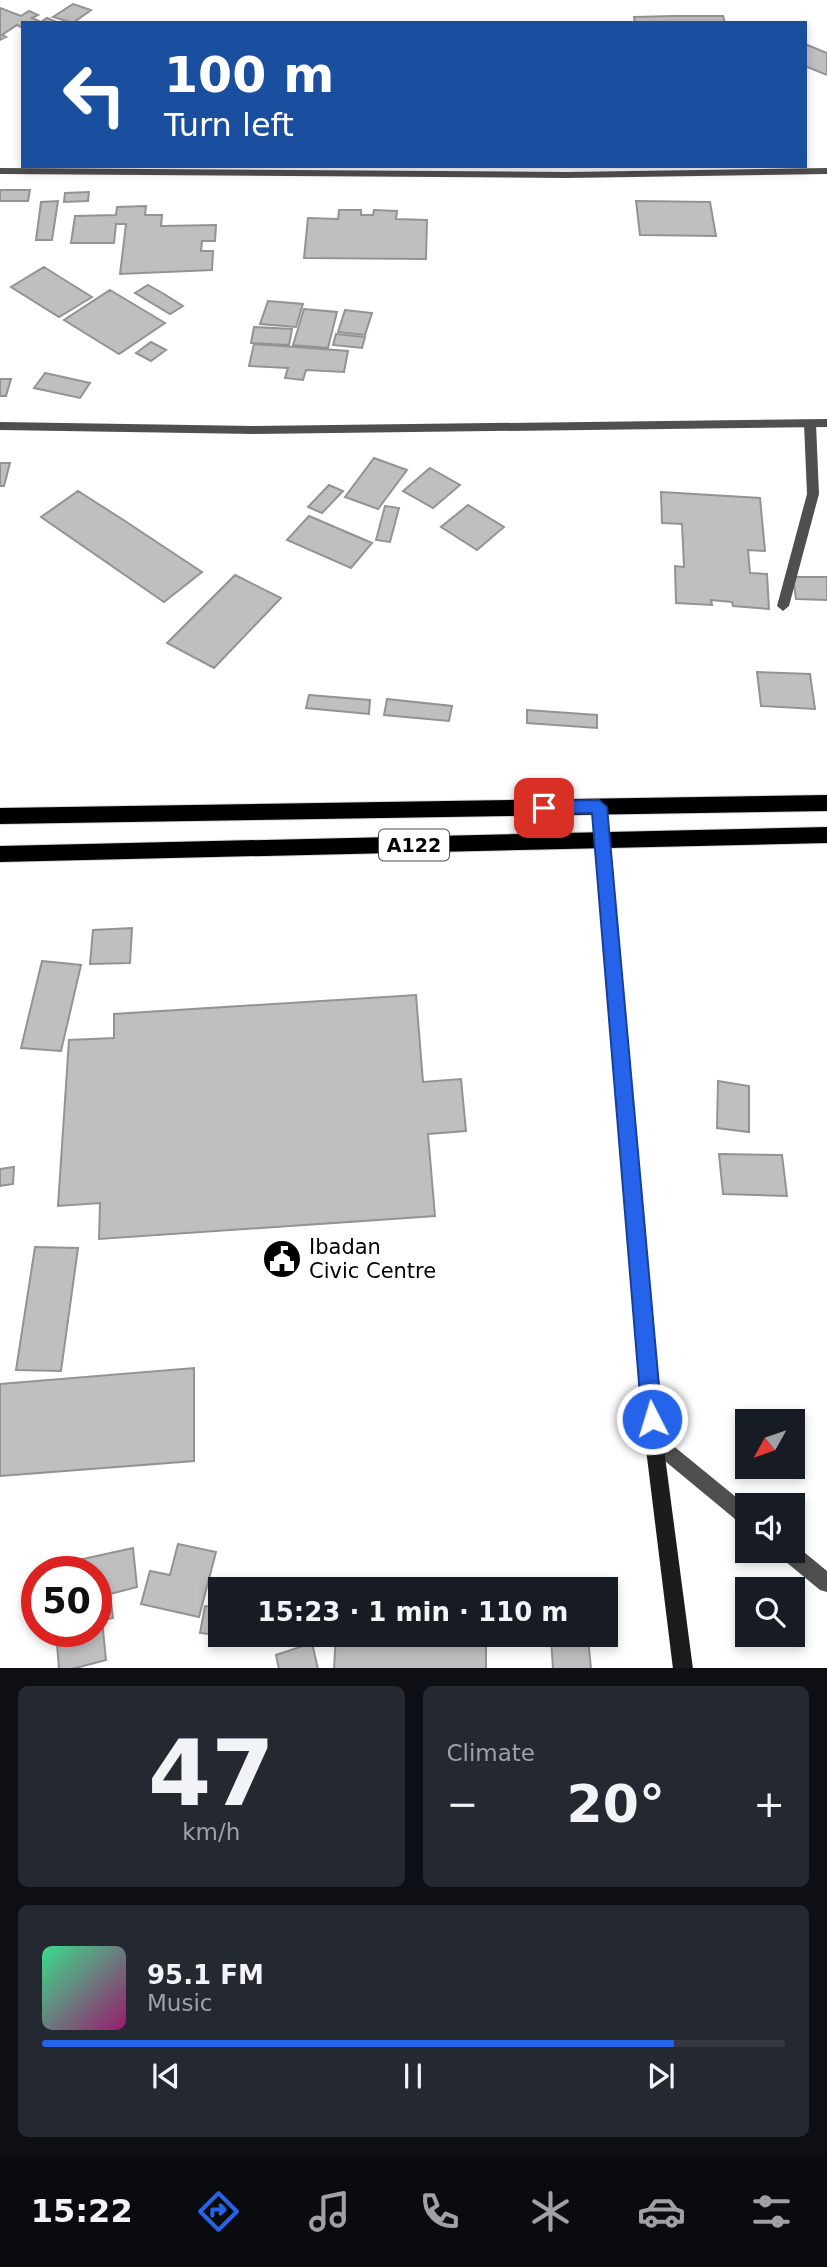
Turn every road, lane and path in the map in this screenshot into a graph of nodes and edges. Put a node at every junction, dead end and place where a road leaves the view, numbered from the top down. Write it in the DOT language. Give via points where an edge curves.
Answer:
graph roads {
  1 [pos="0,171"];
  2 [pos="827,171"];
  3 [pos="827,423"];
  4 [pos="810,424"];
  5 [pos="0,426"];
  6 [pos="783,606"];
  7 [pos="827,803"];
  8 [pos="599,807"];
  9 [pos="0,816"];
  10 [pos="827,835"];
  11 [pos="601,841"];
  12 [pos="0,855"];
  13 [pos="654,1441"];
  14 [pos="735,1508"];
  15 [pos="803,1563"];
  16 [pos="827,1583"];
  17 [pos="683,1668"];
  1 -- 2 [label="street" via="566,176"];
  3 -- 4 [label="street"];
  4 -- 5 [label="street" via="254,430"];
  4 -- 6 [label="street" via="813,494"];
  7 -- 8 [label="highway, A122"];
  8 -- 9 [label="highway, A122"];
  8 -- 11 [label="main road"];
  10 -- 11 [label="highway, A122"];
  11 -- 12 [label="highway, A122"];
  11 -- 13 [label="main road"];
  13 -- 14 [label="street"];
  13 -- 17 [label="main road"];
  15 -- 16 [label="street"];
}
